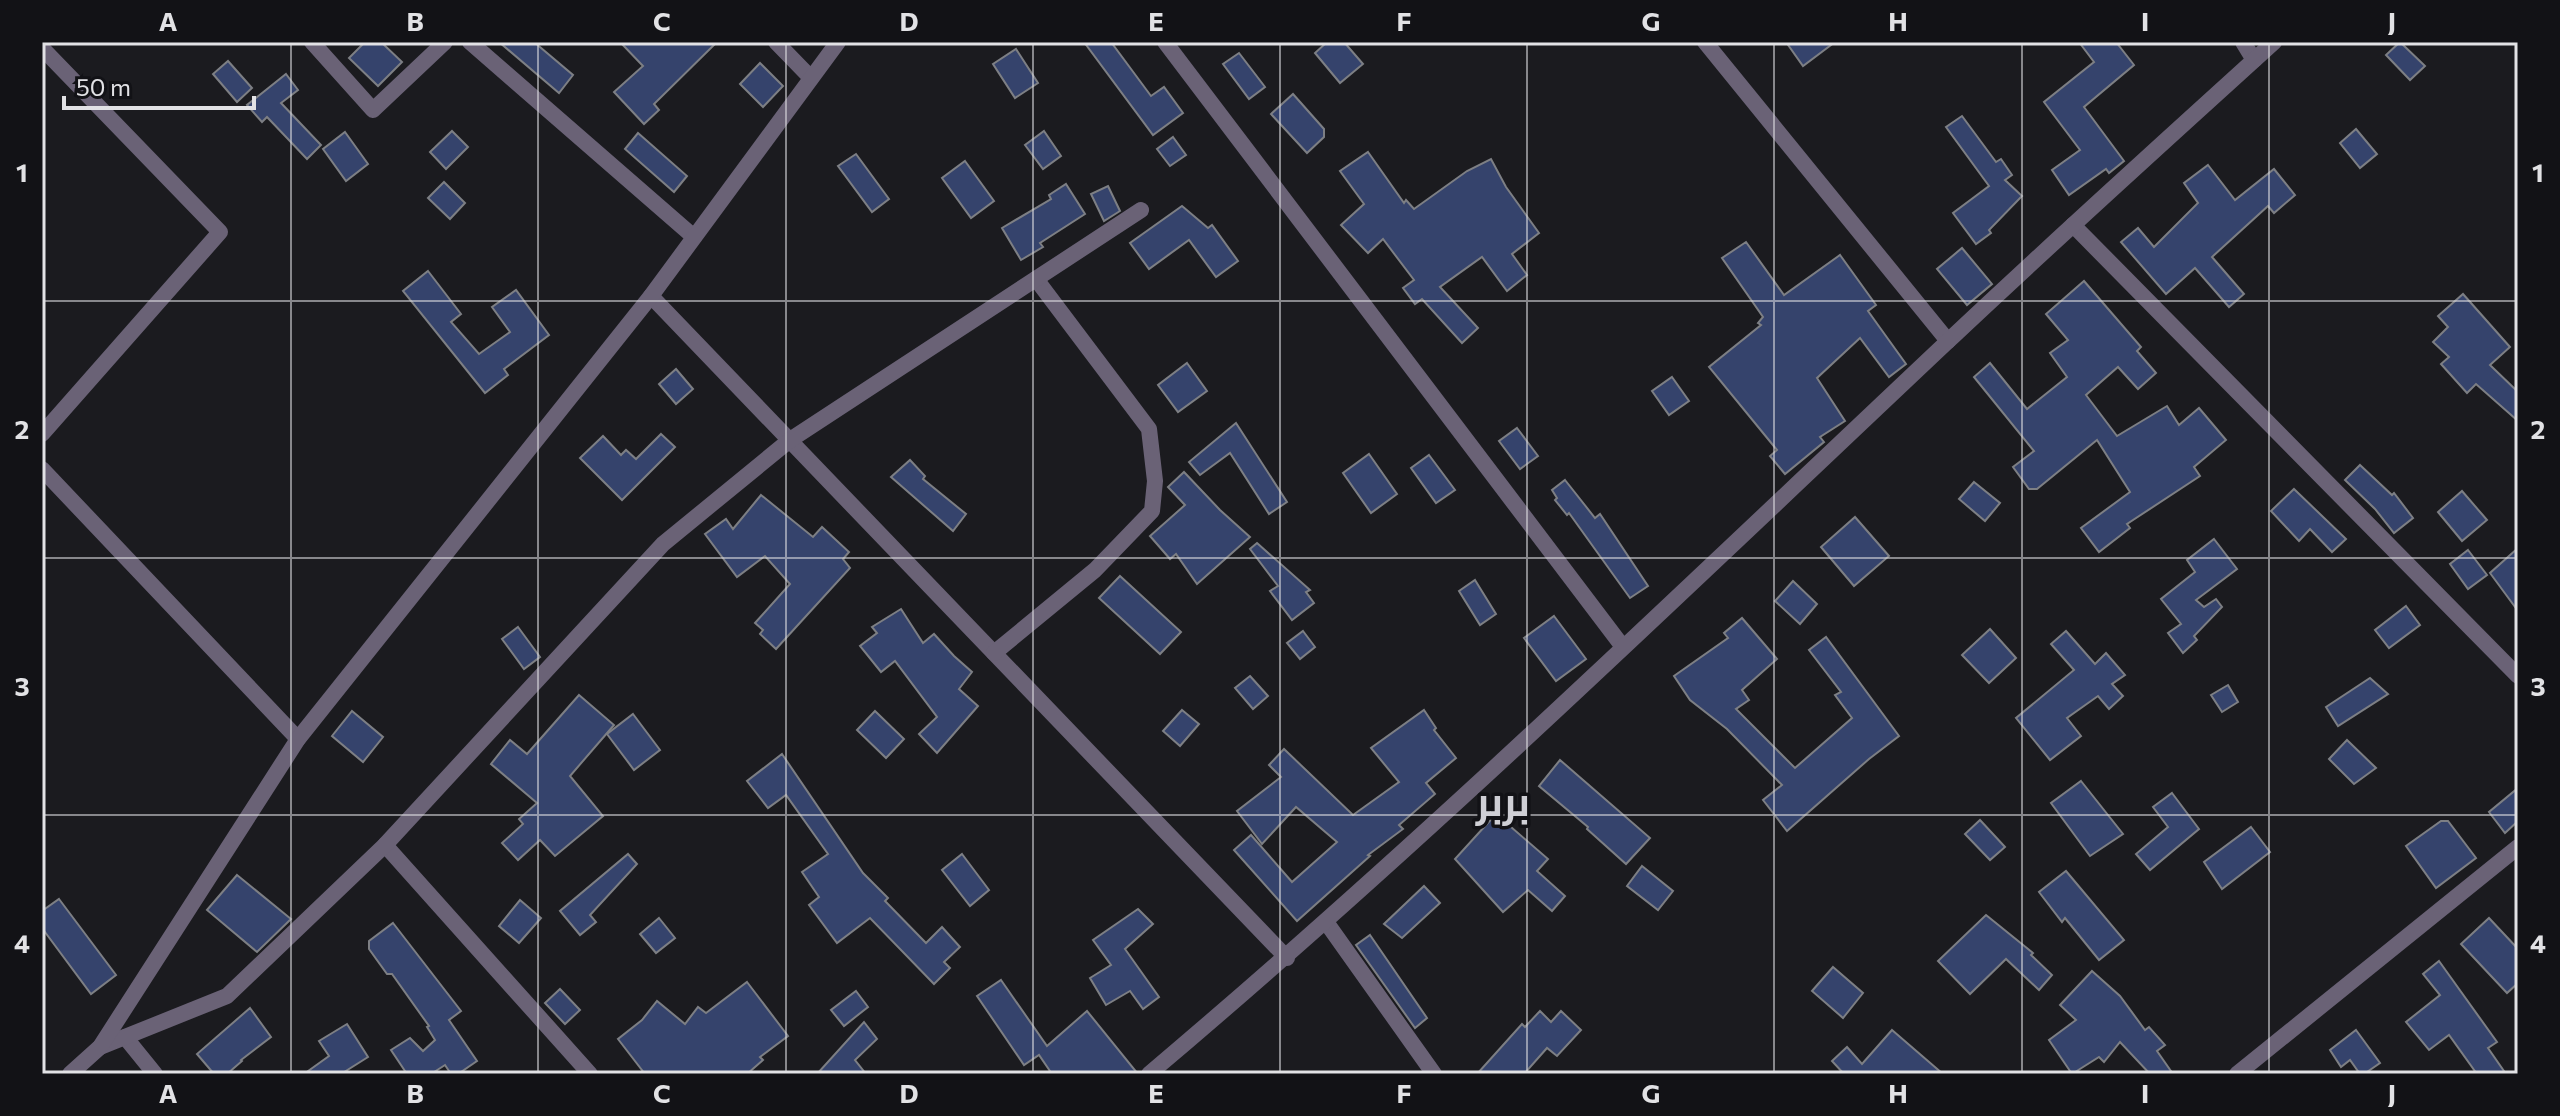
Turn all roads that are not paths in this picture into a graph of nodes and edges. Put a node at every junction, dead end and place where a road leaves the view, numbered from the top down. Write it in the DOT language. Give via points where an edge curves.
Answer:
graph roads {
  1 [pos="312,42"];
  2 [pos="445,42"];
  3 [pos="470,42"];
  4 [pos="776,42"];
  5 [pos="838,42"];
  6 [pos="1165,42"];
  7 [pos="1705,42"];
  8 [pos="2243,42"];
  9 [pos="2274,42"];
  10 [pos="42,48"];
  11 [pos="2254,60"];
  12 [pos="811,78"];
  13 [pos="1141,210"];
  14 [pos="2073,225"];
  15 [pos="694,237"];
  16 [pos="1036,279"];
  17 [pos="651,296"];
  18 [pos="1948,341"];
  19 [pos="42,434"];
  20 [pos="790,440"];
  21 [pos="42,469"];
  22 [pos="1623,647"];
  23 [pos="994,653"];
  24 [pos="2518,676"];
  25 [pos="298,739"];
  26 [pos="385,845"];
  27 [pos="2518,847"];
  28 [pos="1326,922"];
  29 [pos="1287,958"];
  30 [pos="125,1037"];
  31 [pos="100,1047"];
  32 [pos="70,1074"];
  33 [pos="155,1074"];
  34 [pos="590,1074"];
  35 [pos="1149,1074"];
  36 [pos="1434,1074"];
  37 [pos="2237,1074"];
  1 -- 2 [label="street" via="373,110"];
  3 -- 15 [label="street"];
  4 -- 12 [label="street"];
  5 -- 12 [label="street"];
  6 -- 22 [label="street"];
  7 -- 18 [label="street"];
  8 -- 11 [label="street"];
  9 -- 11 [label="street"];
  10 -- 19 [label="street" via="220,232"];
  11 -- 14 [label="street"];
  12 -- 15 [label="street"];
  13 -- 16 [label="street"];
  14 -- 18 [label="street"];
  14 -- 24 [label="street"];
  15 -- 17 [label="street"];
  16 -- 20 [label="street"];
  16 -- 23 [label="street" via="1149,429 1155,481 1152,511 1095,570"];
  17 -- 20 [label="street"];
  17 -- 25 [label="street"];
  18 -- 22 [label="street"];
  20 -- 23 [label="street"];
  20 -- 26 [label="street" via="663,544"];
  21 -- 25 [label="street"];
  22 -- 28 [label="street"];
  23 -- 29 [label="street"];
  25 -- 31 [label="street"];
  26 -- 30 [label="street" via="227,996"];
  26 -- 34 [label="street"];
  27 -- 37 [label="street"];
  28 -- 29 [label="street"];
  28 -- 36 [label="street"];
  29 -- 35 [label="street"];
  30 -- 31 [label="street"];
  30 -- 33 [label="street"];
  31 -- 32 [label="street"];
}
